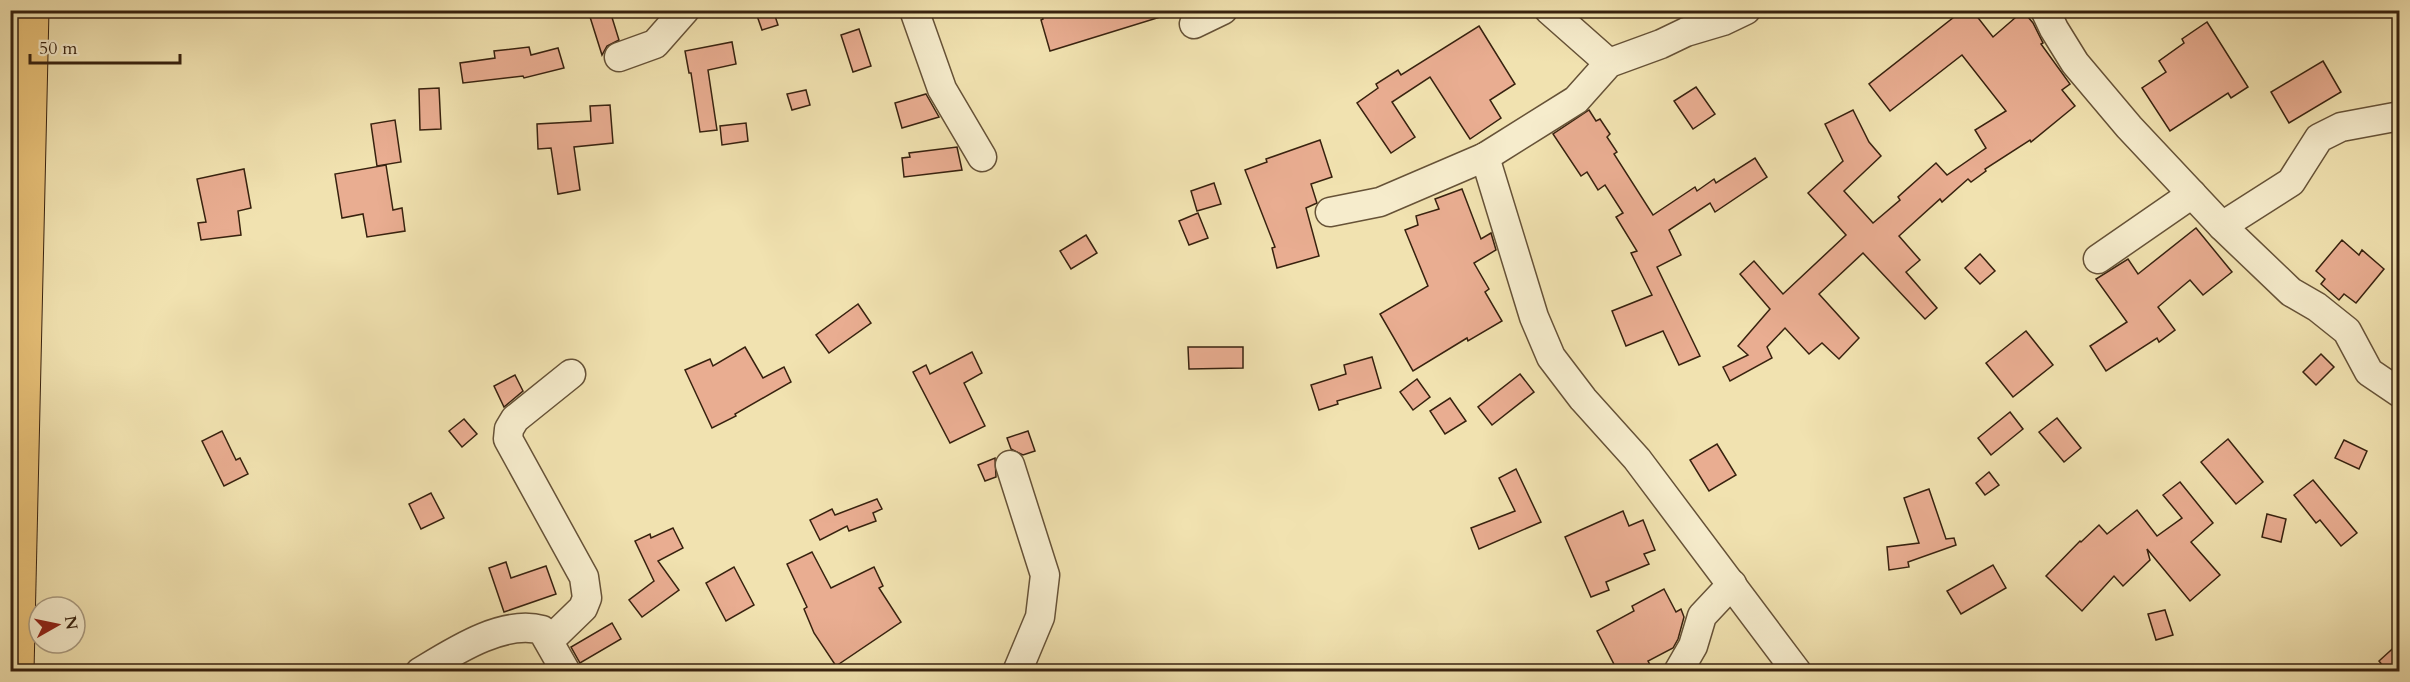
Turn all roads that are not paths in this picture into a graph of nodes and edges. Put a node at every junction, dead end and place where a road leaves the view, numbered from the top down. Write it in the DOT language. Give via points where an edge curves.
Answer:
graph roads {
  1 [pos="32,10"];
  2 [pos="685,10"];
  3 [pos="914,10"];
  4 [pos="1222,10"];
  5 [pos="1549,10"];
  6 [pos="1746,10"];
  7 [pos="2045,10"];
  8 [pos="1194,24"];
  9 [pos="619,57"];
  10 [pos="1610,63"];
  11 [pos="2400,116"];
  12 [pos="982,157"];
  13 [pos="1485,157"];
  14 [pos="2192,194"];
  15 [pos="1330,212"];
  16 [pos="2222,226"];
  17 [pos="2098,259"];
  18 [pos="571,374"];
  19 [pos="2400,393"];
  20 [pos="1010,465"];
  21 [pos="1732,584"];
  22 [pos="549,641"];
  23 [pos="16,672"];
  24 [pos="420,672"];
  25 [pos="566,672"];
  26 [pos="1017,672"];
  27 [pos="1678,672"];
  28 [pos="1797,672"];
  1 -- 23 [label="highway"];
  2 -- 9 [label="street" via="655,44"];
  3 -- 12 [label="street" via="942,89"];
  4 -- 8 [label="street"];
  5 -- 10 [label="street"];
  6 -- 10 [label="street"];
  7 -- 14 [label="street" via="2075,63"];
  10 -- 13 [label="street" via="1576,100"];
  11 -- 16 [label="street" via="2341,127 2319,138 2291,182"];
  13 -- 15 [label="street" via="1380,202"];
  13 -- 21 [label="street" via="1534,317 1551,357 1637,459"];
  14 -- 16 [label="street"];
  14 -- 17 [label="street"];
  16 -- 19 [label="street" via="2291,292 2347,331 2369,372"];
  18 -- 22 [label="street" via="515,419 508,440 584,577 587,598 583,608"];
  20 -- 26 [label="street" via="1045,575 1040,617"];
  21 -- 27 [label="street" via="1702,616 1693,646"];
  21 -- 28 [label="street"];
  22 -- 24 [label="street" via="542,630 512,627"];
  22 -- 25 [label="street"];
}
